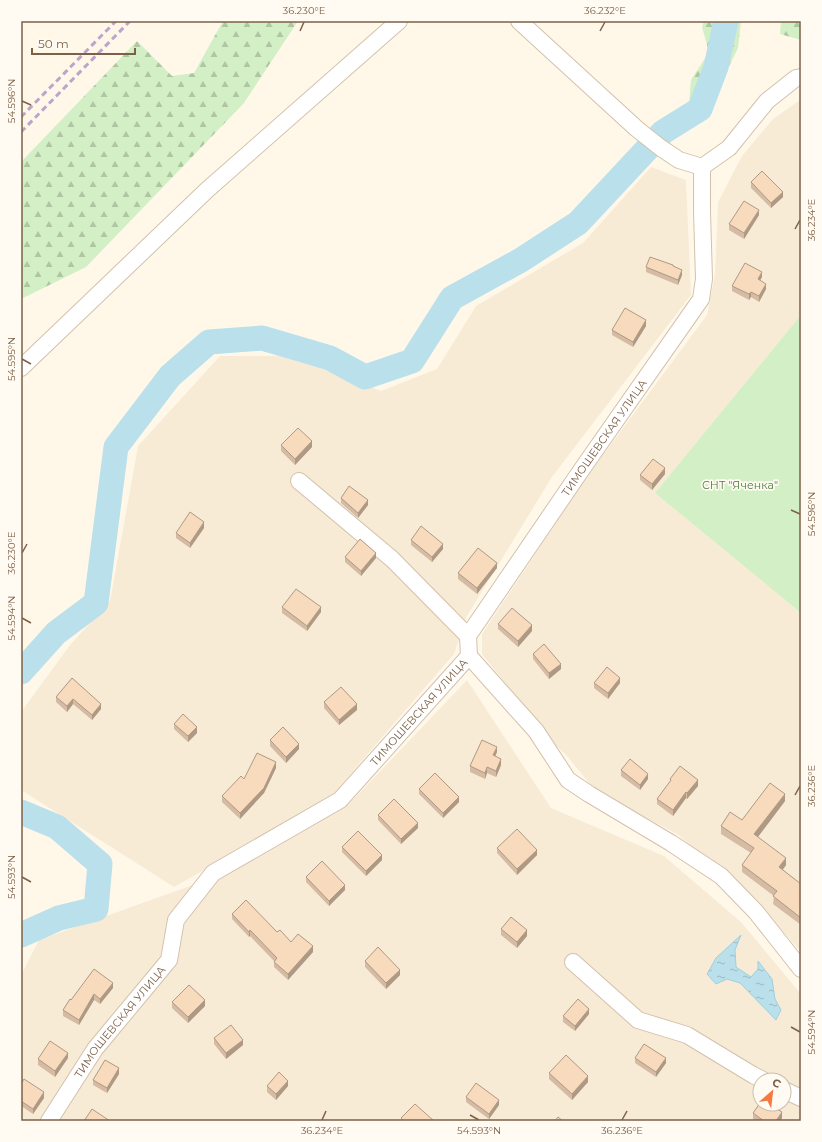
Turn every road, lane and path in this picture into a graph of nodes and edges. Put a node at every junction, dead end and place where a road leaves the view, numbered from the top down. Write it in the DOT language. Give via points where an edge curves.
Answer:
graph roads {
  1 [pos="399,21"];
  2 [pos="519,21"];
  3 [pos="801,77"];
  4 [pos="702,167"];
  5 [pos="21,368"];
  6 [pos="299,481"];
  7 [pos="468,636"];
  8 [pos="468,656"];
  9 [pos="573,962"];
  10 [pos="801,969"];
  11 [pos="752,1074"];
  12 [pos="49,1121"];
  1 -- 5 [label="street" via="207,190"];
  2 -- 4 [label="street" via="637,129 679,160"];
  3 -- 4 [label="street" via="796,78 767,101 729,148"];
  4 -- 7 [label="street, ТИМОШЕВСКАЯ УЛИЦА" via="704,279 701,299"];
  6 -- 7 [label="street" via="392,559"];
  7 -- 8 [label="street, ТИМОШЕВСКАЯ УЛИЦА"];
  8 -- 10 [label="street" via="536,730 568,780 721,876 756,912"];
  8 -- 12 [label="street, ТИМОШЕВСКАЯ УЛИЦА" via="340,800 213,873 176,920 169,960 95,1049"];
  9 -- 11 [label="street" via="638,1020 687,1035"];
}
